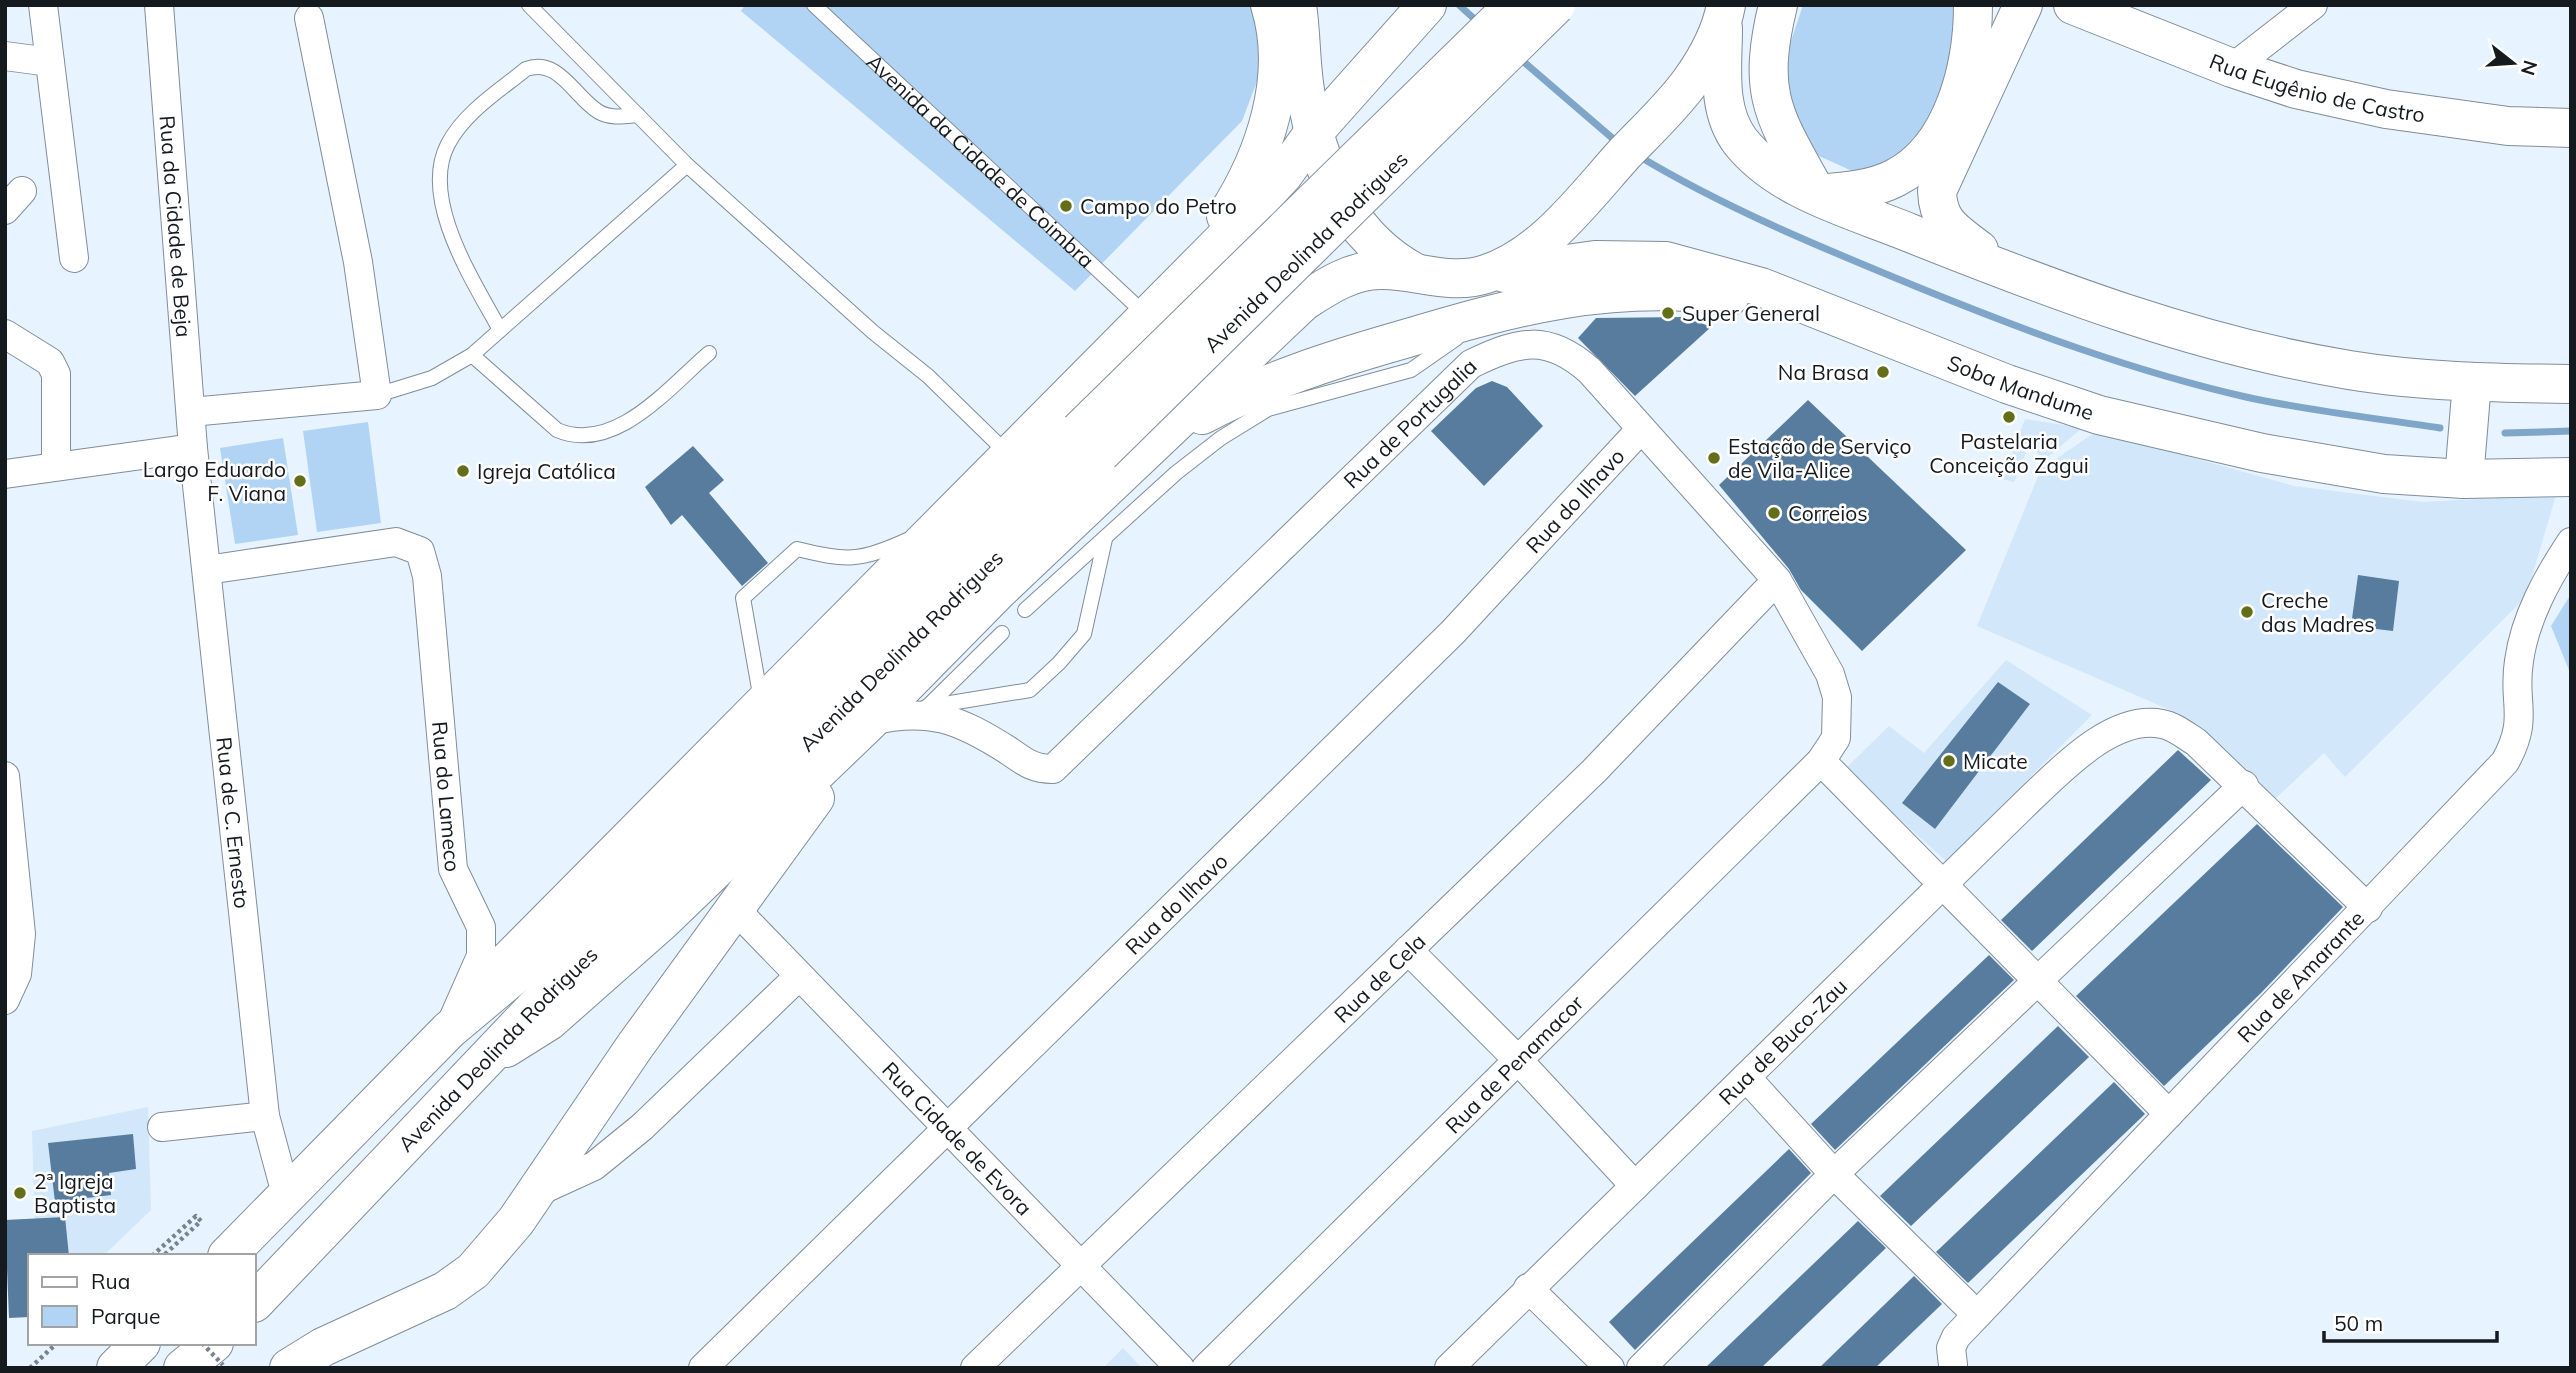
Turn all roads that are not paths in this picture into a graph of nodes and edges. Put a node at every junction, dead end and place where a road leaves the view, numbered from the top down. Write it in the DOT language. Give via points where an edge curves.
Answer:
graph roads {
  1 [pos="43,5"];
  2 [pos="159,5"];
  3 [pos="529,5"];
  4 [pos="814,5"];
  5 [pos="1270,5"];
  6 [pos="1297,5"];
  7 [pos="1427,5"];
  8 [pos="1514,5"];
  9 [pos="1556,5"];
  10 [pos="1778,5"];
  11 [pos="1973,5"];
  12 [pos="2023,5"];
  13 [pos="2073,5"];
  14 [pos="2313,5"];
  15 [pos="1724,9"];
  16 [pos="309,18"];
  17 [pos="5,56"];
  18 [pos="50,62"];
  19 [pos="2232,68"];
  20 [pos="638,116"];
  21 [pos="2571,128"];
  22 [pos="1314,132"];
  23 [pos="687,165"];
  24 [pos="1817,194"];
  25 [pos="74,258"];
  26 [pos="1191,268"];
  27 [pos="2006,271"];
  28 [pos="1416,273"];
  29 [pos="1484,275"];
  30 [pos="1490,314"];
  31 [pos="1146,315"];
  32 [pos="1830,315"];
  33 [pos="500,330"];
  34 [pos="5,334"];
  35 [pos="709,353"];
  36 [pos="472,355"];
  37 [pos="2571,384"];
  38 [pos="377,395"];
  39 [pos="2471,395"];
  40 [pos="191,412"];
  41 [pos="1641,429"];
  42 [pos="193,448"];
  43 [pos="1008,454"];
  44 [pos="1099,454"];
  45 [pos="56,465"];
  46 [pos="2465,466"];
  47 [pos="5,474"];
  48 [pos="2571,477"];
  49 [pos="939,524"];
  50 [pos="1105,539"];
  51 [pos="2571,542"];
  52 [pos="207,570"];
  53 [pos="1777,580"];
  54 [pos="1025,610"];
  55 [pos="1002,633"];
  56 [pos="761,702"];
  57 [pos="923,710"];
  58 [pos="870,720"];
  59 [pos="1821,761"];
  60 [pos="5,776"];
  61 [pos="2244,785"];
  62 [pos="1943,886"];
  63 [pos="2368,908"];
  64 [pos="736,910"];
  65 [pos="1408,950"];
  66 [pos="799,976"];
  67 [pos="2037,979"];
  68 [pos="5,1000"];
  69 [pos="449,1030"];
  70 [pos="1518,1060"];
  71 [pos="478,1067"];
  72 [pos="1746,1077"];
  73 [pos="2169,1114"];
  74 [pos="265,1116"];
  75 [pos="162,1127"];
  76 [pos="946,1128"];
  77 [pos="1834,1174"];
  78 [pos="1635,1186"];
  79 [pos="535,1193"];
  80 [pos="286,1194"];
  81 [pos="229,1254"];
  82 [pos="1080,1264"];
  83 [pos="1528,1288"];
  84 [pos="256,1301"];
  85 [pos="1977,1315"];
  86 [pos="139,1345"];
  87 [pos="219,1354"];
  88 [pos="1953,1367"];
  89 [pos="116,1368"];
  90 [pos="183,1368"];
  91 [pos="289,1368"];
  92 [pos="703,1368"];
  93 [pos="975,1368"];
  94 [pos="1180,1368"];
  95 [pos="1206,1368"];
  96 [pos="1449,1368"];
  97 [pos="1610,1368"];
  98 [pos="1641,1368"];
  1 -- 18 [label="street"];
  2 -- 40 [label="street, Rua da Cidade de Beja"];
  3 -- 20 [label="lane"];
  4 -- 31 [label="lane, Avenida da Cidade de Coimbra"];
  5 -- 26 [label="main road" via="1278,49 1270,118 1238,196"];
  6 -- 22 [label="main road" via="1306,100"];
  7 -- 22 [label="main road"];
  8 -- 44 [label="main road, Avenida Deolinda Rodrigues, bridge"];
  9 -- 44 [label="main road, Avenida Deolinda Rodrigues, bridge"];
  10 -- 24 [label="main road" via="1768,51 1770,99"];
  11 -- 24 [label="main road" via="1968,67 1948,119 1932,145 1896,178"];
  12 -- 27 [label="main road" via="1937,191 1943,222"];
  13 -- 19 [label="main road, Rua Eugênio de Castro"];
  14 -- 19 [label="street"];
  15 -- 24 [label="main road" via="1723,97 1732,129 1765,166"];
  15 -- 29 [label="main road" via="1701,65 1669,107 1528,253"];
  16 -- 38 [label="street" via="355,249"];
  17 -- 18 [label="street"];
  18 -- 25 [label="street"];
  19 -- 21 [label="main road, Rua Eugênio de Castro" via="2386,110"];
  20 -- 23 [label="lane"];
  20 -- 33 [label="lane" via="599,112 554,70 534,66 482,104 449,142 440,167 439,189 463,262"];
  22 -- 26 [label="main road" via="1284,174"];
  22 -- 28 [label="main road" via="1320,156 1354,221 1390,259"];
  23 -- 33 [label="lane"];
  23 -- 43 [label="lane" via="928,376"];
  24 -- 27 [label="main road"];
  26 -- 31 [label="main road"];
  27 -- 39 [label="main road" via="2131,317 2221,343"];
  28 -- 29 [label="main road, Soba Mandume" via="1461,279"];
  28 -- 44 [label="main road, Soba Mandume" via="1379,270 1336,280"];
  29 -- 32 [label="main road, Soba Mandume" via="1595,260 1666,261 1761,287"];
  30 -- 32 [label="main road" via="1555,298 1657,291 1736,297"];
  30 -- 44 [label="main road" via="1343,356"];
  30 -- 50 [label="lane" via="1411,370 1268,409 1176,472"];
  31 -- 43 [label="main road"];
  32 -- 46 [label="main road, Soba Mandume" via="2099,415 2331,467 2384,474"];
  33 -- 36 [label="lane"];
  34 -- 45 [label="street" via="50,362 56,374"];
  35 -- 36 [label="lane" via="626,423 594,434 570,435 557,430"];
  36 -- 38 [label="lane" via="432,378"];
  37 -- 39 [label="main road"];
  38 -- 40 [label="street"];
  39 -- 46 [label="main road"];
  40 -- 42 [label="street, Rua da Cidade de Beja"];
  41 -- 53 [label="street, Rua de Portugalia"];
  41 -- 57 [label="street, Rua de Portugalia" via="1573,356 1545,345 1507,346 1472,364 1053,769 1035,769 978,731"];
  41 -- 76 [label="street, Rua do Ilhavo" via="1453,632"];
  42 -- 45 [label="street"];
  42 -- 52 [label="street, Rua de C. Ernesto"];
  43 -- 49 [label="main road"];
  44 -- 58 [label="main road" via="999,590"];
  44 -- 69 [label="main road, Avenida Deolinda Rodrigues"];
  44 -- 71 [label="main road, Avenida Deolinda Rodrigues"];
  45 -- 47 [label="street"];
  46 -- 48 [label="main road, Soba Mandume"];
  49 -- 56 [label="main road"];
  49 -- 56 [label="lane" via="874,556 835,559 797,549 743,598"];
  50 -- 54 [label="lane"];
  50 -- 57 [label="lane" via="1084,634 1059,663 1030,690"];
  51 -- 63 [label="street, Rua de Amarante" via="2546,581 2530,619 2518,663 2519,733 2514,746 2505,762"];
  52 -- 69 [label="street, Rua do Lameco" via="396,541 420,551 428,576 453,869 481,928 481,956"];
  52 -- 74 [label="street, Rua de C. Ernesto"];
  53 -- 59 [label="street, Rua de Portugalia" via="1830,674 1837,697 1836,738"];
  53 -- 65 [label="street, Rua de Cela" via="1594,771"];
  55 -- 57 [label="lane"];
  56 -- 69 [label="main road" via="509,959"];
  57 -- 58 [label="street, Rua de Portugalia"];
  58 -- 64 [label="main road"];
  58 -- 71 [label="main road" via="661,922 549,1021"];
  59 -- 62 [label="street"];
  59 -- 70 [label="street, Rua de Penamacor"];
  60 -- 68 [label="street" via="21,934 18,974"];
  61 -- 62 [label="street, Rua de Buco-Zau" via="2196,742 2165,724 2125,726 2074,758"];
  61 -- 63 [label="street"];
  61 -- 67 [label="street"];
  62 -- 67 [label="street"];
  62 -- 72 [label="street, Rua de Buco-Zau"];
  63 -- 73 [label="street, Rua de Amarante"];
  64 -- 66 [label="street, Rua Cidade de Evora"];
  64 -- 79 [label="main road" via="635,1046"];
  65 -- 70 [label="street"];
  65 -- 82 [label="street, Rua de Cela"];
  66 -- 76 [label="street, Rua Cidade de Evora"];
  66 -- 79 [label="street" via="642,1128 594,1166"];
  67 -- 73 [label="street"];
  67 -- 77 [label="street"];
  69 -- 80 [label="main road, Avenida Deolinda Rodrigues"];
  70 -- 78 [label="street"];
  70 -- 95 [label="street, Rua de Penamacor"];
  71 -- 84 [label="main road, Avenida Deolinda Rodrigues"];
  72 -- 77 [label="street"];
  72 -- 78 [label="street, Rua de Buco-Zau"];
  73 -- 85 [label="street, Rua de Amarante"];
  74 -- 75 [label="street"];
  74 -- 80 [label="street, Rua de C. Ernesto"];
  76 -- 82 [label="street, Rua Cidade de Evora"];
  76 -- 92 [label="street, Rua do Ilhavo"];
  77 -- 85 [label="street"];
  77 -- 98 [label="street"];
  78 -- 83 [label="street, Rua de Buco-Zau"];
  79 -- 91 [label="main road" via="473,1271 445,1291 323,1347"];
  80 -- 81 [label="main road, Avenida Deolinda Rodrigues"];
  82 -- 93 [label="street, Rua de Cela"];
  82 -- 94 [label="street, Rua Cidade de Evora"];
  83 -- 96 [label="street, Rua de Buco-Zau"];
  83 -- 97 [label="street"];
  85 -- 88 [label="street, Rua de Amarante" via="1956,1337 1951,1348"];
  86 -- 89 [label="main road"];
  87 -- 90 [label="main road"];
}
